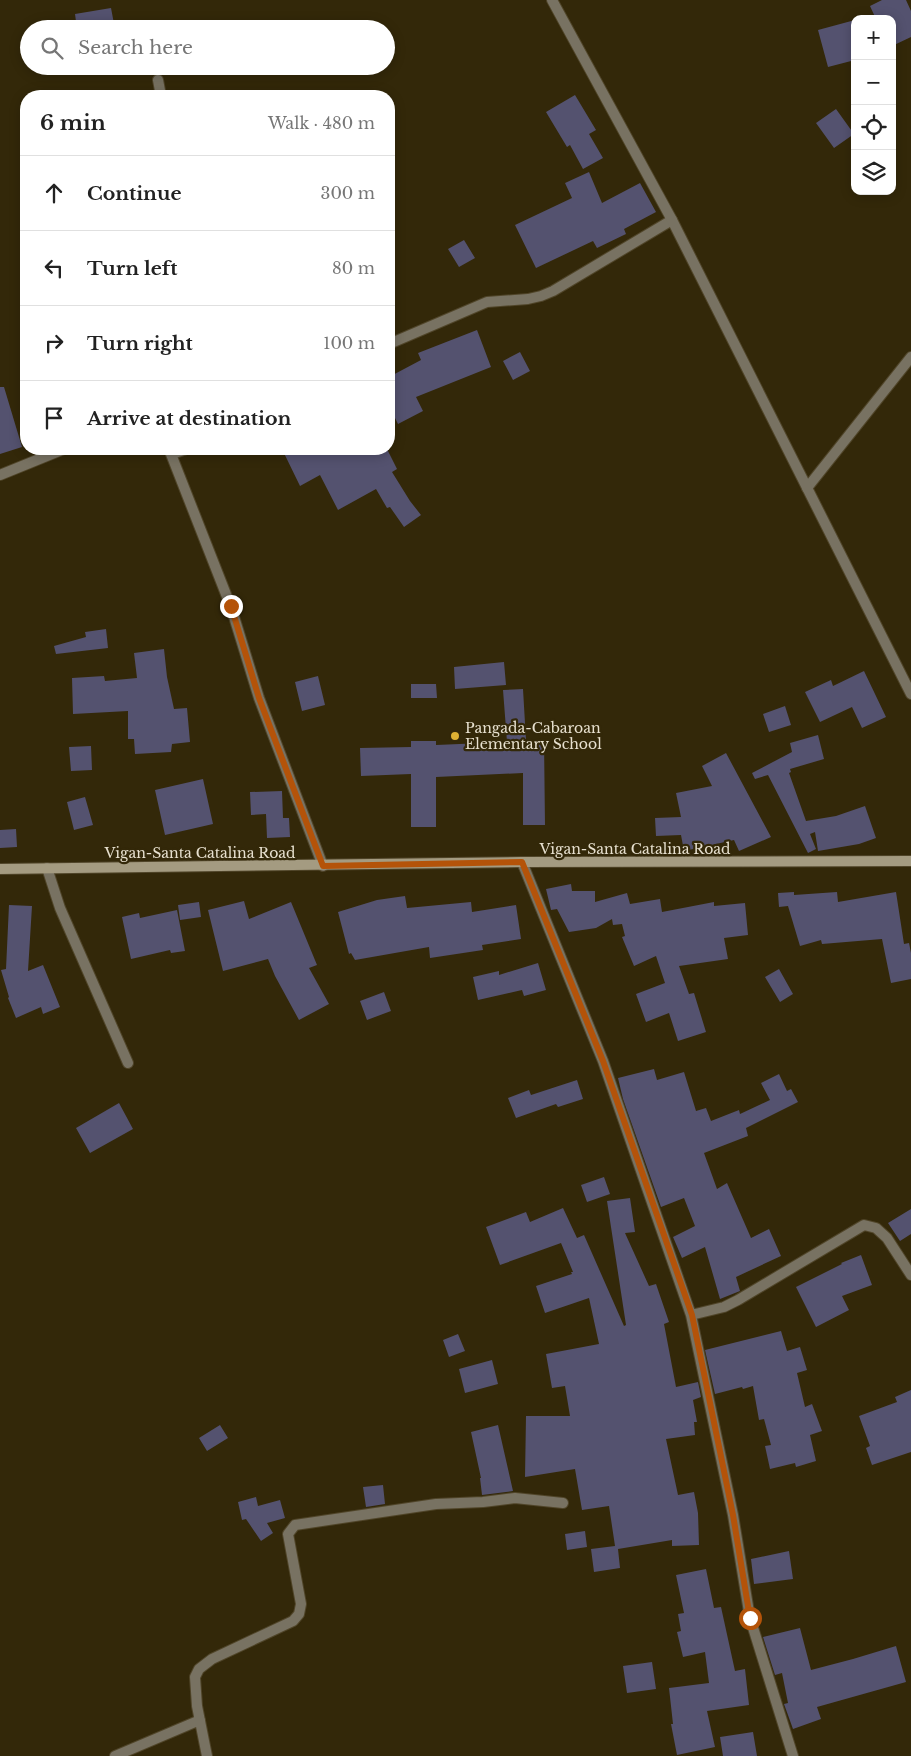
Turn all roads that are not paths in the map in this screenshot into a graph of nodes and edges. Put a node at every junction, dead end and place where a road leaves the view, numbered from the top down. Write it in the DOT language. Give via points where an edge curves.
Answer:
graph roads {
  1 [pos="552,0"];
  2 [pos="158,80"];
  3 [pos="160,90"];
  4 [pos="672,220"];
  5 [pos="395,341"];
  6 [pos="911,357"];
  7 [pos="49,455"];
  8 [pos="173,455"];
  9 [pos="0,475"];
  10 [pos="806,488"];
  11 [pos="911,694"];
  12 [pos="911,861"];
  13 [pos="522,862"];
  14 [pos="323,866"];
  15 [pos="47,868"];
  16 [pos="0,869"];
  17 [pos="128,1064"];
  18 [pos="911,1275"];
  19 [pos="692,1315"];
  20 [pos="563,1503"];
  21 [pos="200,1720"];
  22 [pos="115,1756"];
  23 [pos="207,1756"];
  24 [pos="793,1756"];
  1 -- 4 [label="street"];
  2 -- 3 [label="street"];
  4 -- 5 [label="street" via="553,291 528,299 487,302"];
  4 -- 10 [label="street"];
  6 -- 10 [label="street"];
  7 -- 9 [label="street"];
  8 -- 14 [label="street" via="231,606 259,698"];
  10 -- 11 [label="street"];
  12 -- 13 [label="main road, Vigan-Santa Catalina Road"];
  13 -- 14 [label="main road, Vigan-Santa Catalina Road"];
  13 -- 19 [label="street" via="603,1061"];
  14 -- 15 [label="main road, Vigan-Santa Catalina Road"];
  15 -- 16 [label="main road, Vigan-Santa Catalina Road"];
  15 -- 17 [label="street" via="60,908"];
  18 -- 19 [label="street" via="886,1238 876,1228 864,1225 738,1300"];
  19 -- 24 [label="street" via="733,1515 750,1618"];
  20 -- 21 [label="street" via="515,1498 436,1504 295,1525 288,1534 301,1604 299,1614 294,1621 212,1659 199,1669 195,1677"];
  21 -- 22 [label="street"];
  21 -- 23 [label="street"];
}
